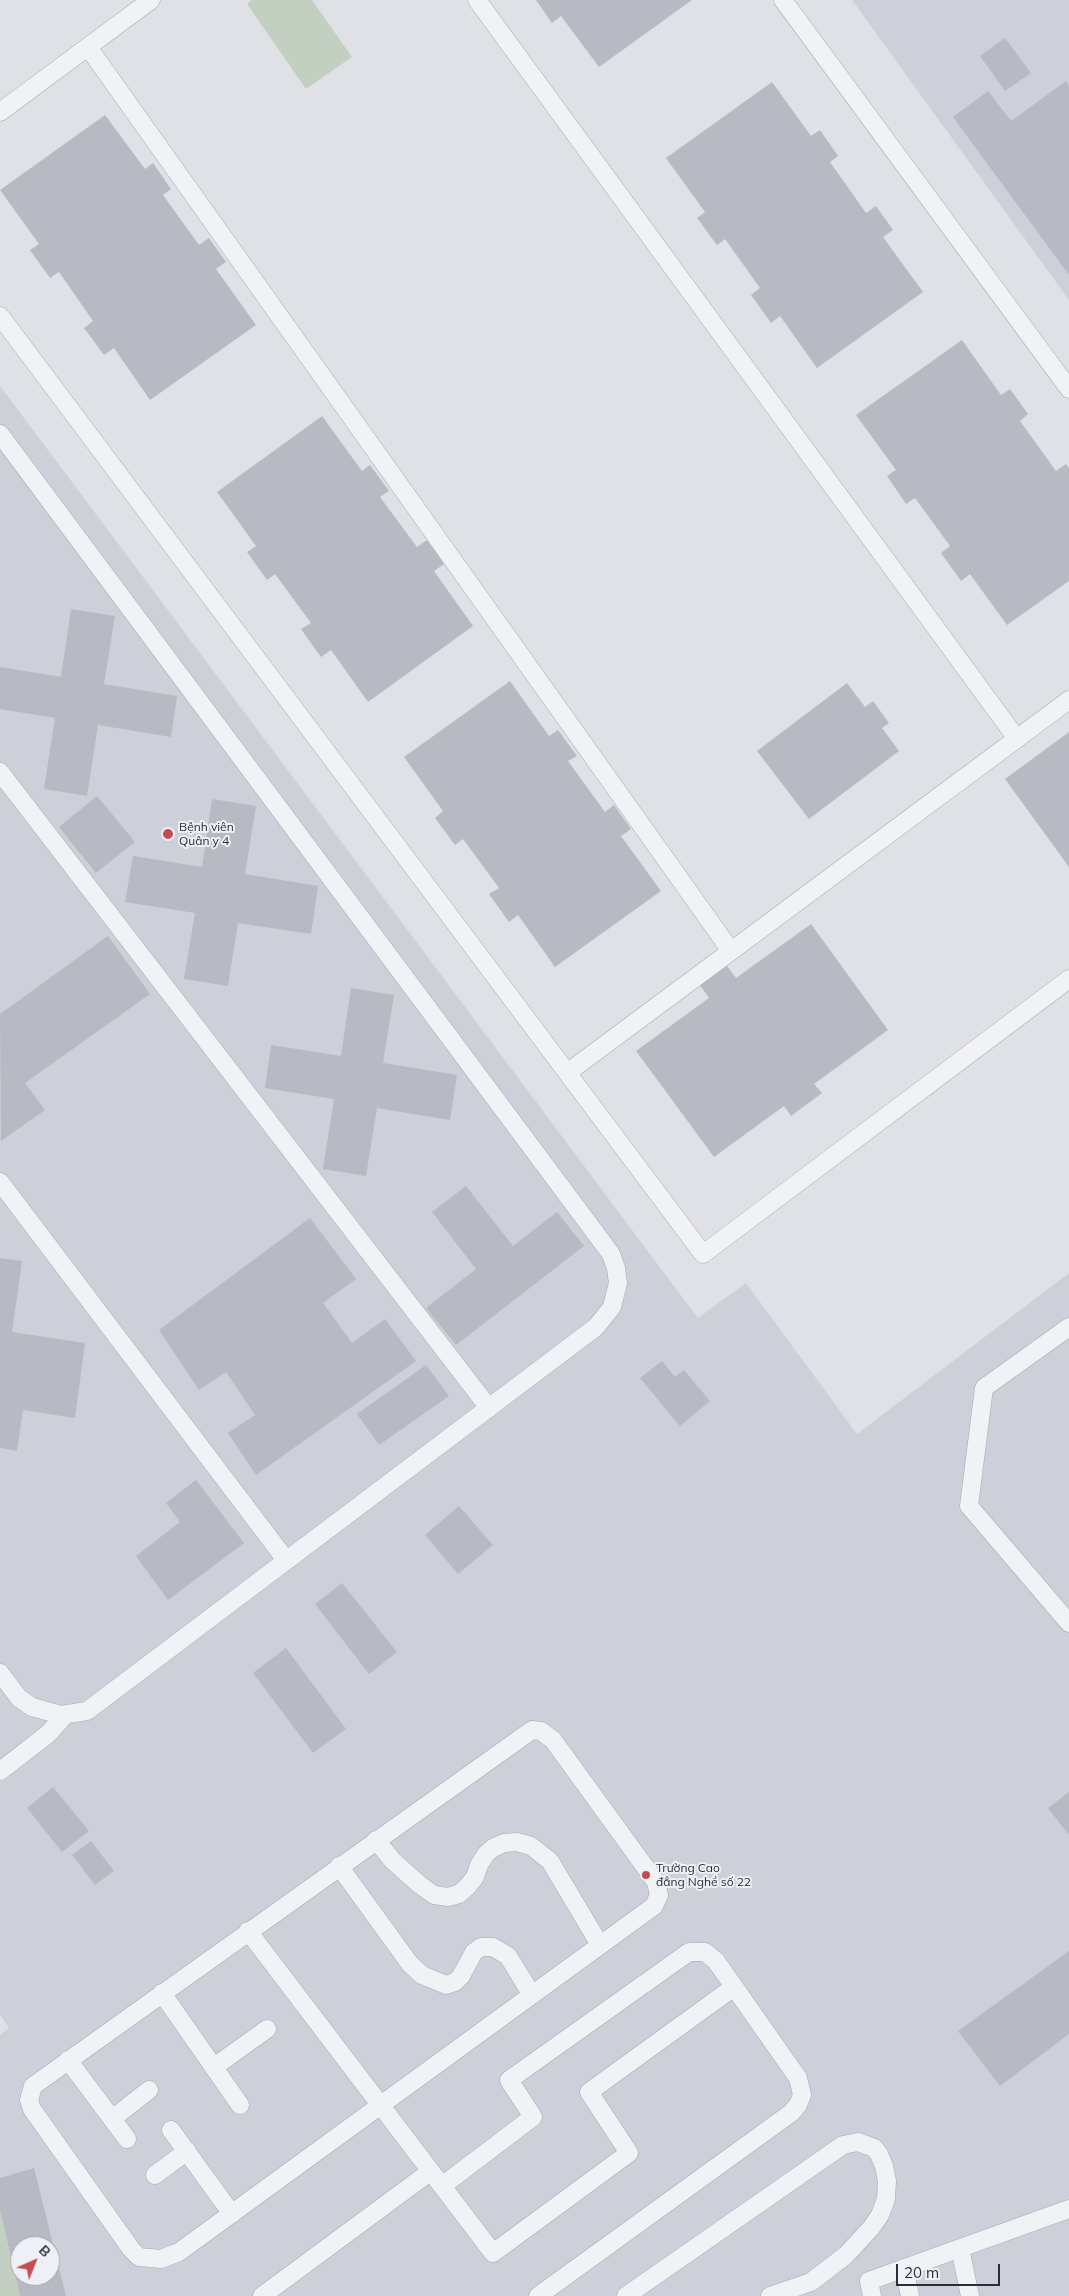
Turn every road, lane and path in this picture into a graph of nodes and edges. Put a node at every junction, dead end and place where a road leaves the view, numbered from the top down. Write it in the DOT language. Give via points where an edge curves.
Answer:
graph roads {
  1 [pos="150,0"];
  2 [pos="477,0"];
  3 [pos="783,0"];
  4 [pos="88,47"];
  5 [pos="0,112"];
  6 [pos="0,316"];
  7 [pos="1069,389"];
  8 [pos="0,434"];
  9 [pos="1069,700"];
  10 [pos="1016,739"];
  11 [pos="0,772"];
  12 [pos="731,951"];
  13 [pos="1069,979"];
  14 [pos="567,1073"];
  15 [pos="0,1182"];
  16 [pos="1069,1327"];
  17 [pos="488,1408"];
  18 [pos="286,1560"];
  19 [pos="1069,1623"];
  20 [pos="0,1673"];
  21 [pos="65,1715"];
  22 [pos="0,1771"];
  23 [pos="376,1840"];
  24 [pos="339,1866"];
  25 [pos="248,1931"];
  26 [pos="600,1946"];
  27 [pos="734,1987"];
  28 [pos="162,1993"];
  29 [pos="532,1995"];
  30 [pos="267,2029"];
  31 [pos="68,2060"];
  32 [pos="214,2067"];
  33 [pos="149,2090"];
  34 [pos="240,2105"];
  35 [pos="381,2105"];
  36 [pos="112,2119"];
  37 [pos="171,2130"];
  38 [pos="127,2139"];
  39 [pos="187,2151"];
  40 [pos="431,2171"];
  41 [pos="155,2175"];
  42 [pos="442,2186"];
  43 [pos="1069,2209"];
  44 [pos="232,2214"];
  45 [pos="960,2248"];
  46 [pos="904,2268"];
  47 [pos="262,2296"];
  48 [pos="538,2296"];
  49 [pos="626,2296"];
  50 [pos="770,2296"];
  51 [pos="870,2296"];
  52 [pos="910,2296"];
  53 [pos="970,2296"];
  1 -- 4 [label="lane"];
  2 -- 10 [label="lane"];
  3 -- 7 [label="lane"];
  4 -- 5 [label="lane"];
  4 -- 12 [label="lane"];
  6 -- 14 [label="lane"];
  8 -- 17 [label="lane" via="610,1254 618,1282 616,1296 605,1318"];
  9 -- 10 [label="lane"];
  10 -- 12 [label="lane"];
  11 -- 17 [label="lane"];
  12 -- 14 [label="lane"];
  13 -- 14 [label="lane" via="702,1254"];
  15 -- 18 [label="lane"];
  16 -- 19 [label="lane" via="984,1388 969,1506"];
  17 -- 18 [label="lane"];
  18 -- 21 [label="lane" via="87,1711"];
  20 -- 21 [label="lane" via="19,1698 32,1708"];
  21 -- 22 [label="lane" via="48,1734"];
  23 -- 24 [label="lane"];
  23 -- 26 [label="lane" via="393,1861 420,1885 434,1895 448,1897 459,1894 468,1886 493,1848 517,1842 531,1846 550,1861"];
  23 -- 26 [label="lane" via="524,1734 532,1730 547,1734 658,1888 654,1906"];
  24 -- 25 [label="lane"];
  24 -- 29 [label="lane" via="410,1964 422,1975 446,1985 455,1982 474,1952 493,1947 508,1956"];
  25 -- 28 [label="lane"];
  25 -- 35 [label="lane"];
  26 -- 29 [label="lane"];
  27 -- 42 [label="lane" via="711,1955 698,1950 683,1956 509,2080 533,2117"];
  27 -- 42 [label="lane" via="589,2092 629,2154 493,2253"];
  27 -- 48 [label="lane" via="798,2078 802,2095 798,2105"];
  28 -- 31 [label="lane"];
  28 -- 32 [label="lane"];
  29 -- 35 [label="lane"];
  30 -- 32 [label="lane"];
  31 -- 36 [label="lane"];
  31 -- 44 [label="lane" via="33,2086 29,2100 139,2257 150,2260 170,2257"];
  32 -- 34 [label="lane"];
  33 -- 36 [label="lane"];
  35 -- 40 [label="lane"];
  35 -- 44 [label="lane"];
  36 -- 38 [label="lane"];
  37 -- 39 [label="lane"];
  39 -- 41 [label="lane"];
  39 -- 44 [label="lane"];
  40 -- 42 [label="lane"];
  40 -- 47 [label="lane"];
  43 -- 45 [label="lane"];
  45 -- 46 [label="lane"];
  45 -- 53 [label="lane"];
  46 -- 51 [label="lane" via="869,2281"];
  46 -- 52 [label="lane"];
  49 -- 50 [label="lane" via="843,2145 858,2142 874,2148 884,2166 887,2181 886,2199 871,2228 846,2255 811,2282"];
}
